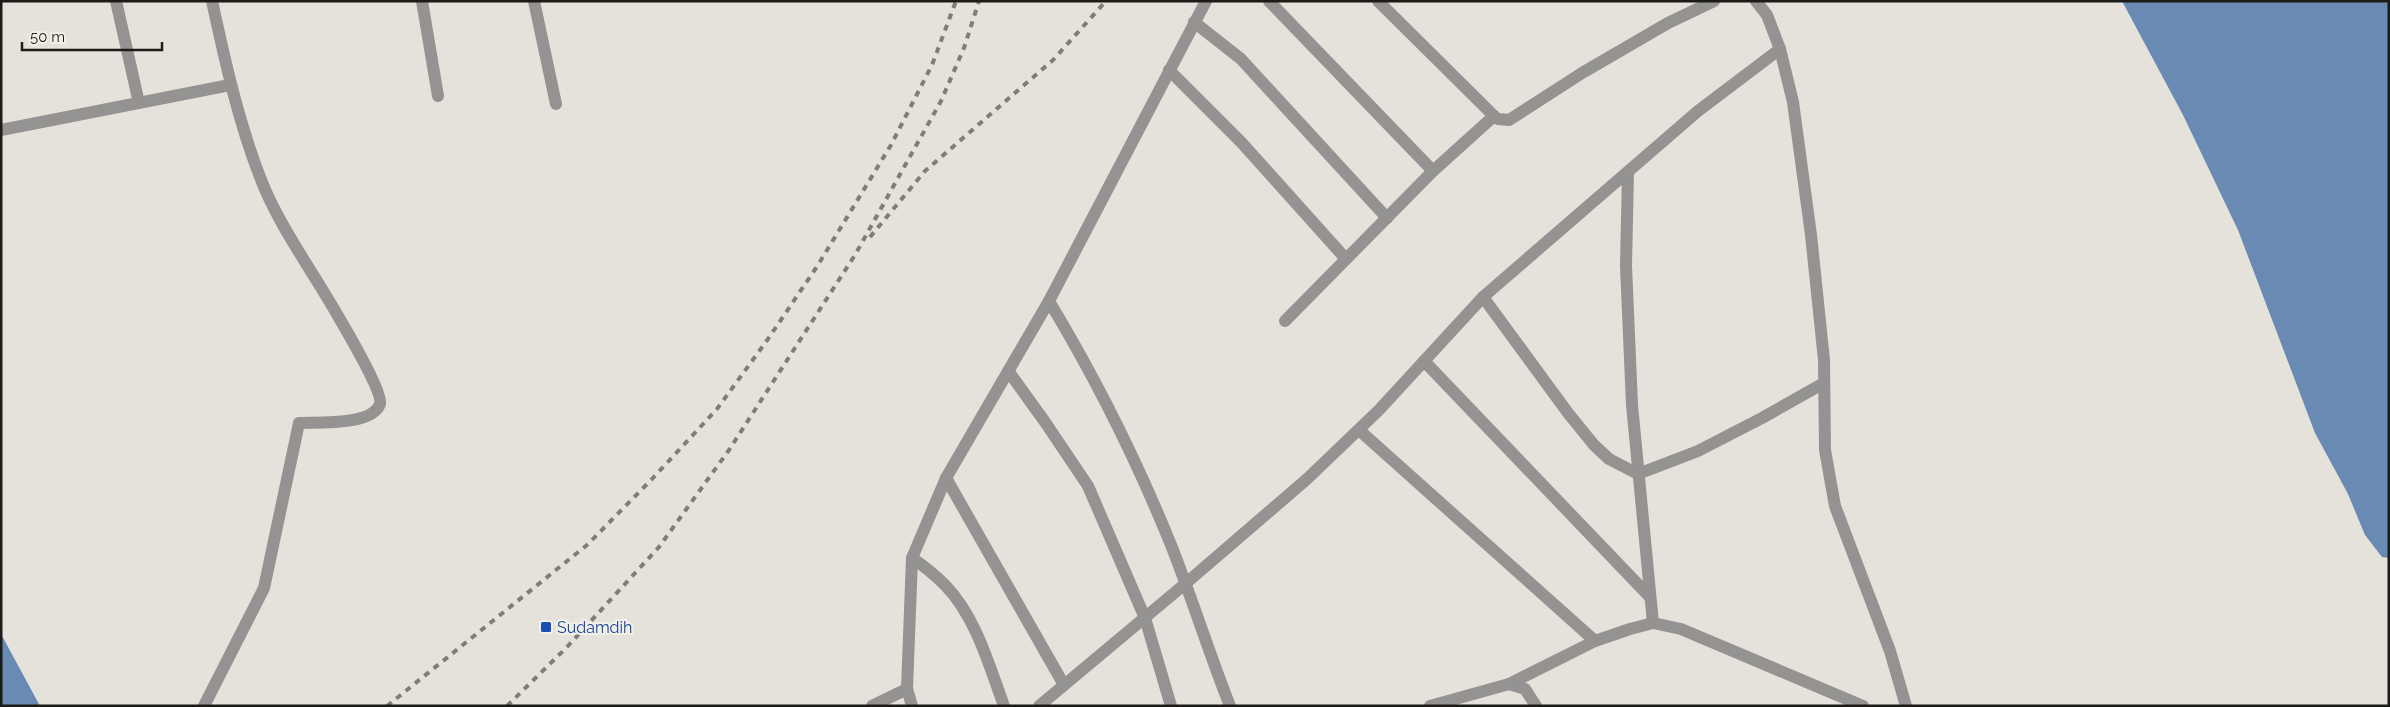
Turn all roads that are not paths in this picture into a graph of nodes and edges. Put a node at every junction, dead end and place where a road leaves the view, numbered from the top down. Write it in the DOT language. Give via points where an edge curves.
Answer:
graph roads {
  1 [pos="116,1"];
  2 [pos="212,1"];
  3 [pos="422,1"];
  4 [pos="534,1"];
  5 [pos="1206,1"];
  6 [pos="1269,1"];
  7 [pos="1378,1"];
  8 [pos="1714,1"];
  9 [pos="1756,1"];
  10 [pos="1194,22"];
  11 [pos="1780,49"];
  12 [pos="1169,70"];
  13 [pos="230,85"];
  14 [pos="438,96"];
  15 [pos="139,103"];
  16 [pos="556,104"];
  17 [pos="1494,116"];
  18 [pos="1,130"];
  19 [pos="1433,171"];
  20 [pos="1628,172"];
  21 [pos="1387,218"];
  22 [pos="1346,258"];
  23 [pos="1483,297"];
  24 [pos="1049,301"];
  25 [pos="1285,320"];
  26 [pos="1424,361"];
  27 [pos="1008,372"];
  28 [pos="1824,383"];
  29 [pos="1359,430"];
  30 [pos="1638,474"];
  31 [pos="946,478"];
  32 [pos="912,558"];
  33 [pos="1185,584"];
  34 [pos="1650,597"];
  35 [pos="1145,618"];
  36 [pos="1653,623"];
  37 [pos="1595,641"];
  38 [pos="1509,684"];
  39 [pos="1064,685"];
  40 [pos="907,689"];
  41 [pos="204,706"];
  42 [pos="872,706"];
  43 [pos="912,706"];
  44 [pos="1004,706"];
  45 [pos="1039,706"];
  46 [pos="1171,706"];
  47 [pos="1230,706"];
  48 [pos="1430,706"];
  49 [pos="1536,706"];
  50 [pos="1863,706"];
  51 [pos="1906,706"];
  1 -- 15 [label="street"];
  2 -- 13 [label="street"];
  3 -- 14 [label="street"];
  4 -- 16 [label="street"];
  5 -- 10 [label="street"];
  6 -- 19 [label="street"];
  7 -- 17 [label="street"];
  8 -- 17 [label="street" via="1668,23 1582,73 1514,118 1504,120"];
  9 -- 11 [label="street" via="1767,15"];
  10 -- 12 [label="street"];
  10 -- 21 [label="street" via="1242,59"];
  11 -- 20 [label="street" via="1698,111"];
  11 -- 28 [label="street" via="1793,102 1811,235"];
  12 -- 22 [label="street" via="1242,142"];
  12 -- 24 [label="street"];
  13 -- 15 [label="street"];
  13 -- 41 [label="street" via="260,178 380,394 380,404 373,414 362,419 299,423 264,588"];
  15 -- 18 [label="street"];
  17 -- 19 [label="street"];
  19 -- 21 [label="street"];
  20 -- 23 [label="street"];
  20 -- 30 [label="street" via="1626,266"];
  21 -- 22 [label="street"];
  22 -- 25 [label="street"];
  23 -- 26 [label="street"];
  23 -- 30 [label="street" via="1594,445 1609,459"];
  24 -- 27 [label="street"];
  24 -- 33 [label="street" via="1114,419 1171,545"];
  26 -- 29 [label="street"];
  26 -- 34 [label="street"];
  27 -- 31 [label="street"];
  27 -- 35 [label="street" via="1088,486"];
  28 -- 30 [label="street" via="1698,451"];
  28 -- 51 [label="street" via="1825,450 1835,506 1890,650"];
  29 -- 33 [label="street"];
  29 -- 37 [label="street"];
  30 -- 34 [label="street"];
  31 -- 32 [label="street"];
  31 -- 39 [label="street"];
  32 -- 40 [label="street"];
  32 -- 44 [label="street" via="946,586 964,611 980,641"];
  33 -- 35 [label="street"];
  33 -- 47 [label="street"];
  34 -- 36 [label="street"];
  35 -- 39 [label="street"];
  35 -- 46 [label="street"];
  36 -- 37 [label="street"];
  36 -- 50 [label="street" via="1681,629"];
  37 -- 38 [label="street"];
  38 -- 48 [label="street"];
  38 -- 49 [label="street" via="1525,689"];
  39 -- 45 [label="street"];
  40 -- 42 [label="street"];
  40 -- 43 [label="street"];
}
